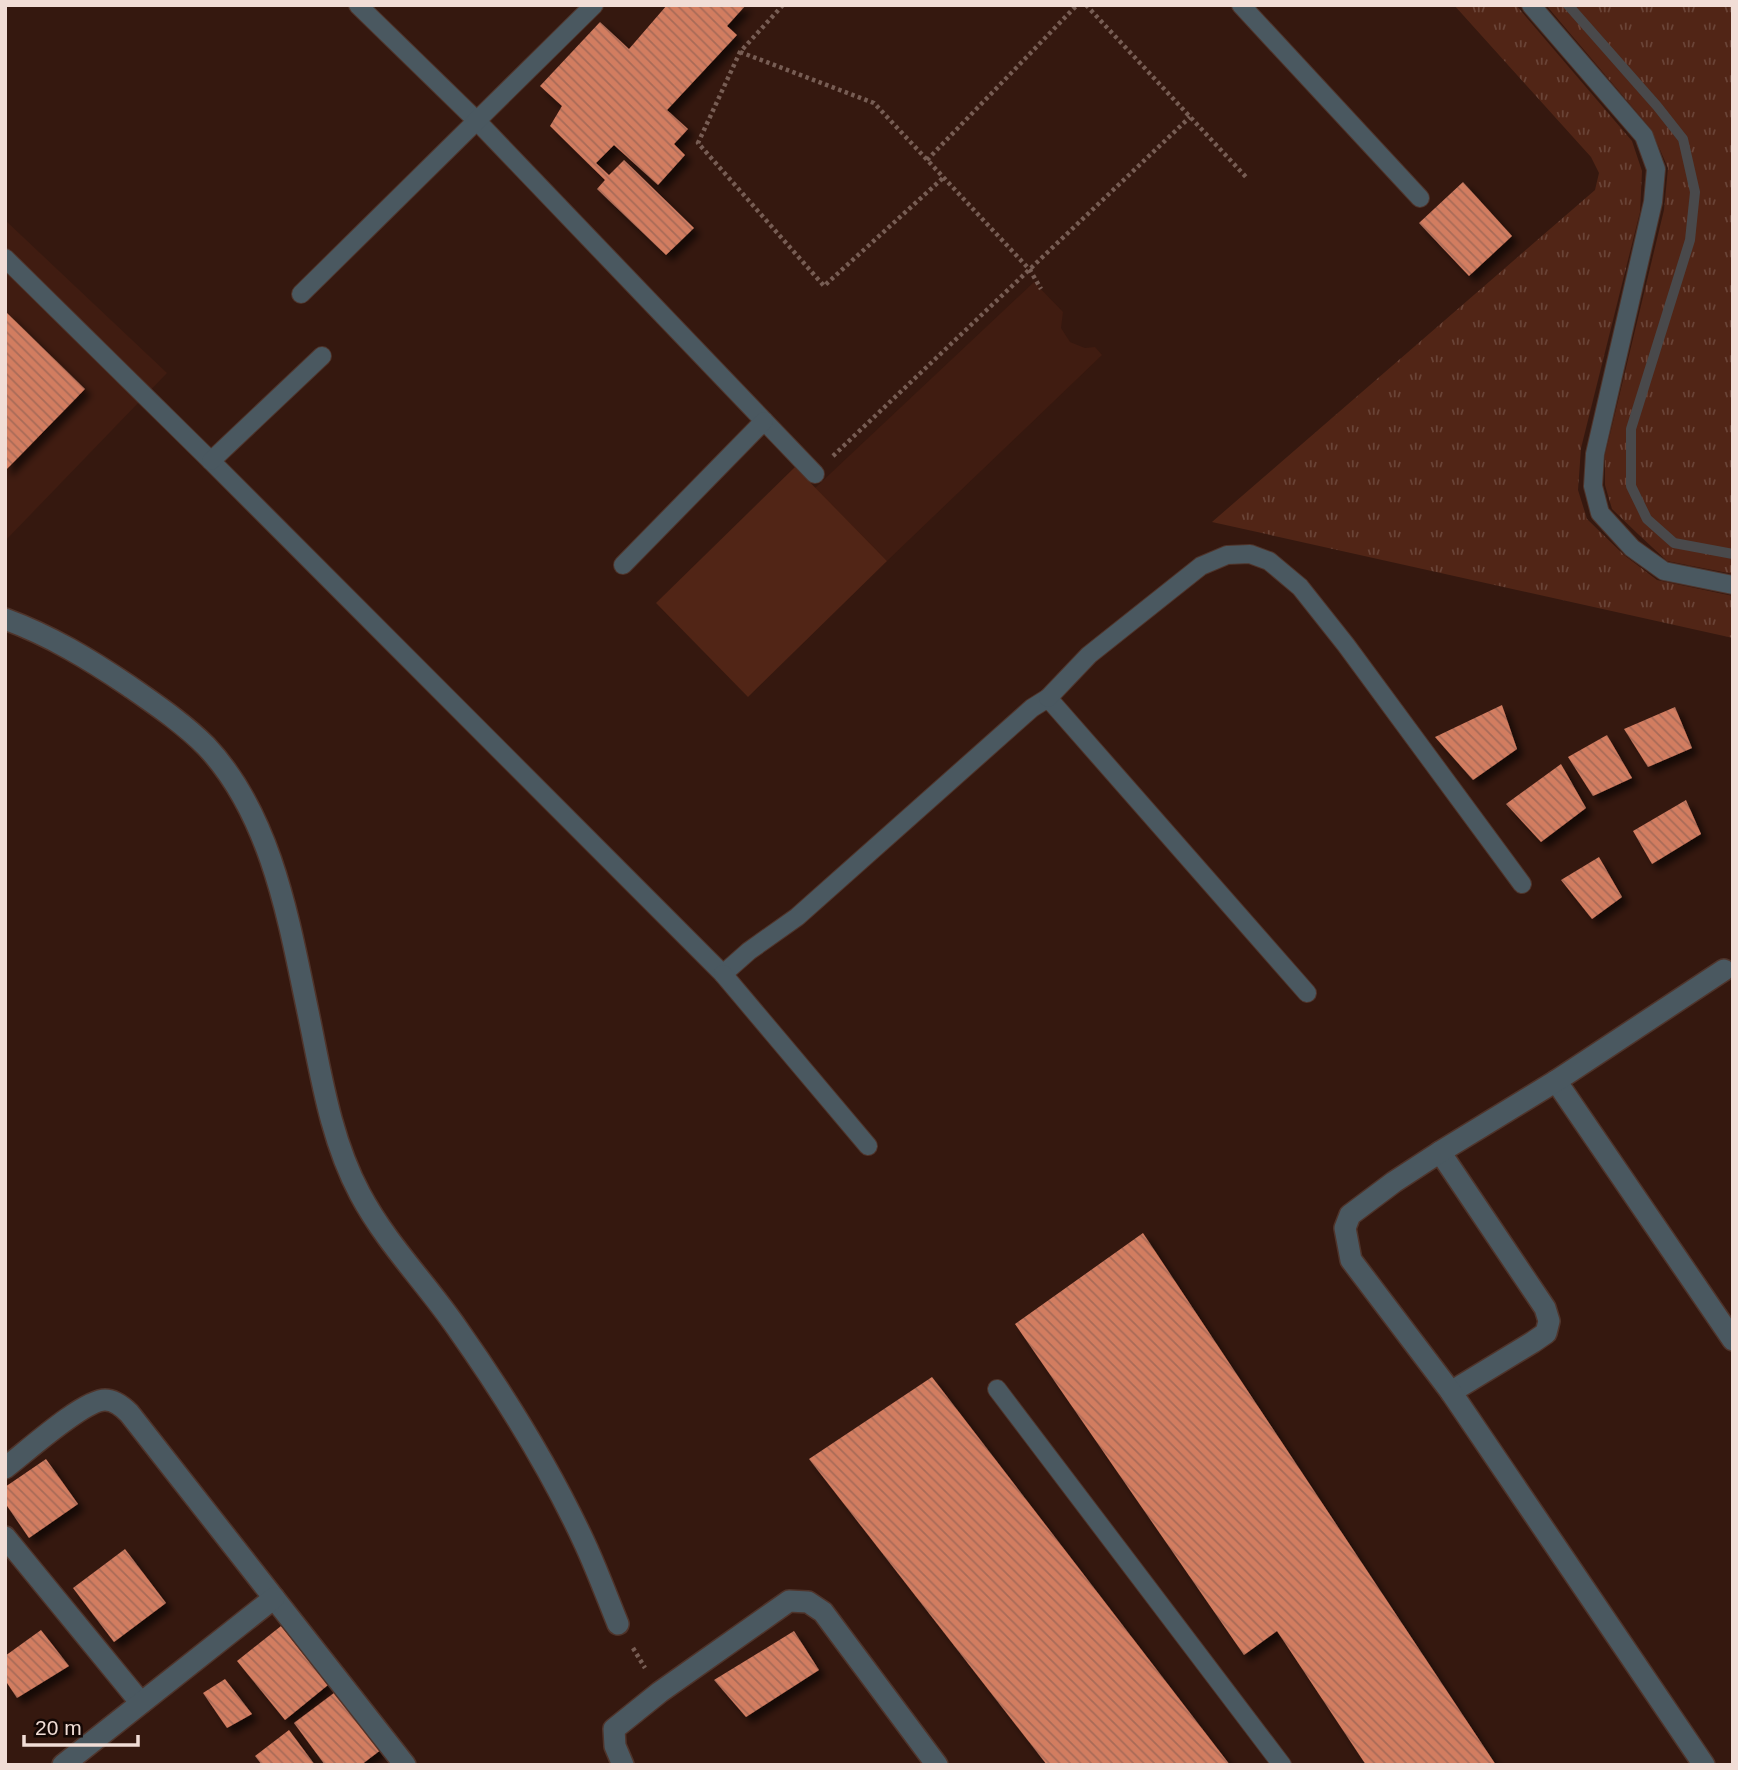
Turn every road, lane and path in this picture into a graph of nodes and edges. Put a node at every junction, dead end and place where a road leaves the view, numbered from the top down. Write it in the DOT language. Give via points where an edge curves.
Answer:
graph roads {
  1 [pos="358,5"];
  2 [pos="594,5"];
  3 [pos="783,5"];
  4 [pos="1077,5"];
  5 [pos="1086,5"];
  6 [pos="1241,5"];
  7 [pos="1531,5"];
  8 [pos="740,52"];
  9 [pos="1190,117"];
  10 [pos="476,120"];
  11 [pos="928,160"];
  12 [pos="1246,177"];
  13 [pos="943,178"];
  14 [pos="1420,198"];
  15 [pos="5,258"];
  16 [pos="1030,270"];
  17 [pos="1041,289"];
  18 [pos="301,294"];
  19 [pos="322,356"];
  20 [pos="764,421"];
  21 [pos="211,461"];
  22 [pos="815,474"];
  23 [pos="623,565"];
  24 [pos="1733,585"];
  25 [pos="5,619"];
  26 [pos="1048,698"];
  27 [pos="1522,884"];
  28 [pos="1724,970"];
  29 [pos="723,974"];
  30 [pos="1307,993"];
  31 [pos="1556,1081"];
  32 [pos="868,1146"];
  33 [pos="1440,1152"];
  34 [pos="1733,1339"];
  35 [pos="997,1389"];
  36 [pos="1451,1392"];
  37 [pos="5,1468"];
  38 [pos="5,1537"];
  39 [pos="274,1598"];
  40 [pos="618,1623"];
  41 [pos="660,1692"];
  42 [pos="141,1703"];
  43 [pos="392,1760"];
  44 [pos="63,1765"];
  45 [pos="623,1765"];
  46 [pos="937,1765"];
  47 [pos="1282,1765"];
  48 [pos="1704,1765"];
  1 -- 10 [label="lane"];
  2 -- 10 [label="lane"];
  3 -- 8 [label="path"];
  4 -- 11 [label="path"];
  5 -- 9 [label="path"];
  6 -- 14 [label="lane"];
  7 -- 24 [label="lane" via="1644,136 1656,169 1653,202 1595,454 1593,486 1600,513 1632,548 1664,571"];
  8 -- 11 [label="path" via="874,103"];
  8 -- 13 [label="path" via="698,143 824,286"];
  9 -- 12 [label="path"];
  9 -- 16 [label="path"];
  10 -- 18 [label="lane"];
  10 -- 20 [label="lane"];
  11 -- 13 [label="path"];
  13 -- 16 [label="path"];
  15 -- 21 [label="lane"];
  16 -- 17 [label="path"];
  16 -- 22 [label="path"];
  19 -- 21 [label="lane"];
  20 -- 22 [label="lane"];
  20 -- 23 [label="lane"];
  21 -- 29 [label="lane"];
  25 -- 40 [label="street" via="89,658 174,717 229,775 254,819 277,878 329,1113 360,1195 457,1327 544,1464"];
  26 -- 27 [label="lane" via="1089,654 1201,566 1227,555 1250,554 1269,561 1300,587 1346,645"];
  26 -- 29 [label="lane" via="797,917"];
  26 -- 30 [label="lane"];
  28 -- 31 [label="street"];
  29 -- 32 [label="lane"];
  31 -- 33 [label="street"];
  31 -- 34 [label="street"];
  33 -- 36 [label="street" via="1361,1205 1345,1228 1351,1259"];
  33 -- 36 [label="street" via="1545,1308 1549,1321 1546,1333"];
  35 -- 47 [label="lane"];
  36 -- 48 [label="street"];
  37 -- 39 [label="street" via="92,1404 106,1400 118,1404"];
  38 -- 42 [label="street"];
  39 -- 42 [label="street"];
  39 -- 43 [label="street"];
  40 -- 41 [label="path"];
  41 -- 45 [label="street" via="614,1729"];
  41 -- 46 [label="street" via="789,1601 808,1602 823,1612"];
  42 -- 44 [label="street"];
}
